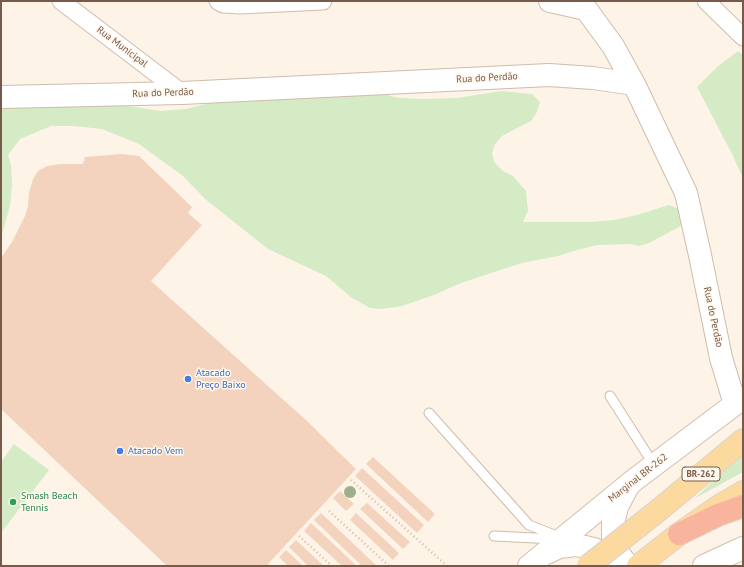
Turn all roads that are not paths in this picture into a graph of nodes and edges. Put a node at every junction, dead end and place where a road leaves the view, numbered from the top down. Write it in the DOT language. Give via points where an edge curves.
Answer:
graph roads {
  1 [pos="61,1"];
  2 [pos="218,1"];
  3 [pos="323,1"];
  4 [pos="550,1"];
  5 [pos="706,1"];
  6 [pos="583,5"];
  7 [pos="742,34"];
  8 [pos="634,84"];
  9 [pos="182,93"];
  10 [pos="1,97"];
  11 [pos="610,396"];
  12 [pos="739,401"];
  13 [pos="429,413"];
  14 [pos="743,440"];
  15 [pos="654,465"];
  16 [pos="633,481"];
  17 [pos="743,492"];
  18 [pos="743,506"];
  19 [pos="679,534"];
  20 [pos="494,536"];
  21 [pos="563,539"];
  22 [pos="743,548"];
  23 [pos="536,561"];
  24 [pos="588,566"];
  25 [pos="614,566"];
  26 [pos="628,566"];
  27 [pos="638,566"];
  28 [pos="704,566"];
  1 -- 9 [label="street, Rua Municipal"];
  2 -- 3 [label="street" via="223,4 240,5"];
  4 -- 6 [label="street"];
  5 -- 7 [label="street"];
  6 -- 8 [label="street" via="613,46"];
  8 -- 9 [label="street, Rua do Perdão" via="549,75"];
  8 -- 12 [label="street, Rua do Perdão" via="686,193 721,358"];
  9 -- 10 [label="street, Rua do Perdão"];
  11 -- 15 [label="lane"];
  12 -- 15 [label="street, Marginal BR-262"];
  13 -- 21 [label="lane" via="529,524"];
  14 -- 24 [label="main road, BR-262, bridge"];
  15 -- 16 [label="street, Marginal BR-262"];
  16 -- 21 [label="street, Marginal BR-262"];
  16 -- 26 [label="street" via="623,494 613,523 619,554"];
  17 -- 19 [label="main road"];
  18 -- 19 [label="highway"];
  19 -- 27 [label="main road"];
  20 -- 21 [label="lane"];
  21 -- 23 [label="street, Marginal BR-262"];
  22 -- 28 [label="street"];
  23 -- 25 [label="street" via="559,548 576,545 594,549"];
}
